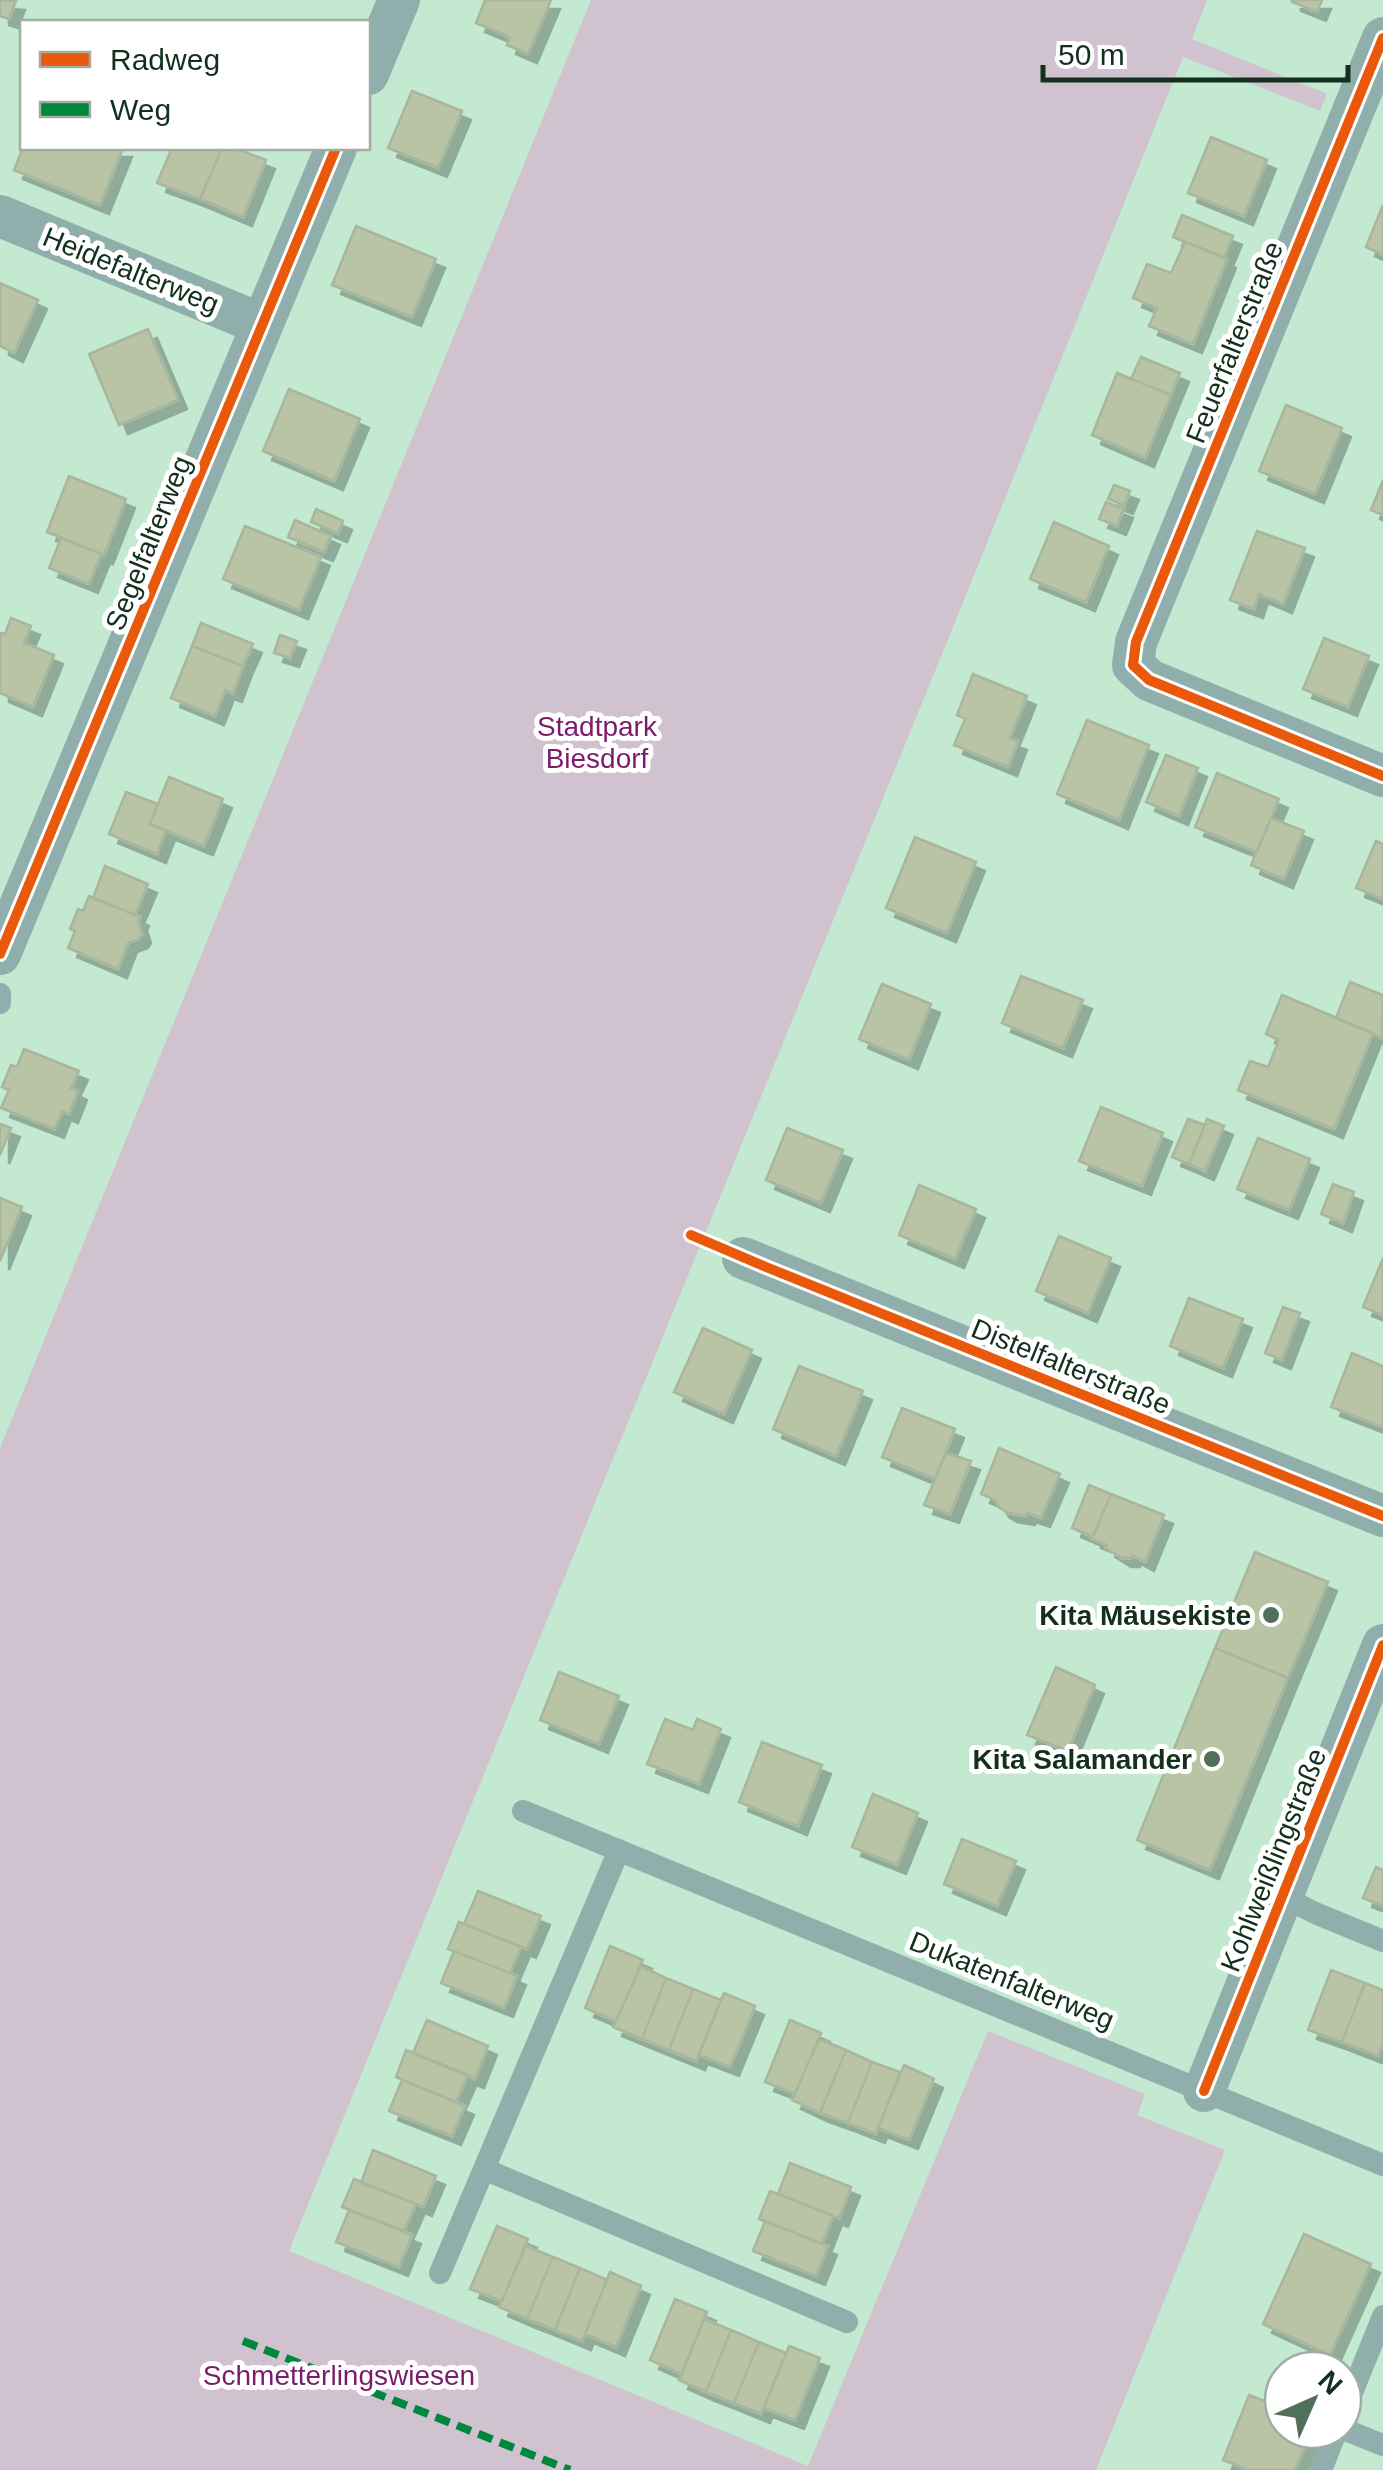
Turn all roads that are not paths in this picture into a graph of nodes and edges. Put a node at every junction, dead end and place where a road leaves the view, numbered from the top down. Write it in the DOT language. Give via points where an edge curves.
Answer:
graph roads {
  1 [pos="399,0"];
  2 [pos="1383,38"];
  3 [pos="370,69"];
  4 [pos="1368,117"];
  5 [pos="335,150"];
  6 [pos="0,216"];
  7 [pos="261,324"];
  8 [pos="1383,776"];
  9 [pos="0,954"];
  10 [pos="0,994"];
  11 [pos="0,1003"];
  12 [pos="743,1258"];
  13 [pos="1383,1516"];
  14 [pos="1383,1645"];
  15 [pos="523,1811"];
  16 [pos="618,1850"];
  17 [pos="1284,1897"];
  18 [pos="1383,1941"];
  19 [pos="1204,2091"];
  20 [pos="1383,2164"];
  21 [pos="484,2169"];
  22 [pos="440,2273"];
  23 [pos="1383,2316"];
  24 [pos="847,2322"];
  25 [pos="1363,2366"];
  1 -- 3 [label="street"];
  2 -- 4 [label="street, Feuerfalterstraße"];
  4 -- 8 [label="street, Feuerfalterstraße" via="1136,642 1133,665 1148,680"];
  5 -- 7 [label="street, Segelfalterweg"];
  6 -- 7 [label="street, Heidefalterweg"];
  7 -- 9 [label="street, Segelfalterweg"];
  10 -- 11 [label="lane"];
  12 -- 13 [label="street, Distelfalterstraße"];
  14 -- 17 [label="street, Kohlweißlingstraße"];
  15 -- 16 [label="lane, Dukatenfalterweg"];
  16 -- 19 [label="lane, Dukatenfalterweg"];
  16 -- 21 [label="lane"];
  17 -- 18 [label="lane"];
  17 -- 19 [label="street, Kohlweißlingstraße"];
  19 -- 20 [label="lane, Dukatenfalterweg"];
  21 -- 22 [label="lane"];
  21 -- 24 [label="lane"];
  23 -- 25 [label="lane"];
}
